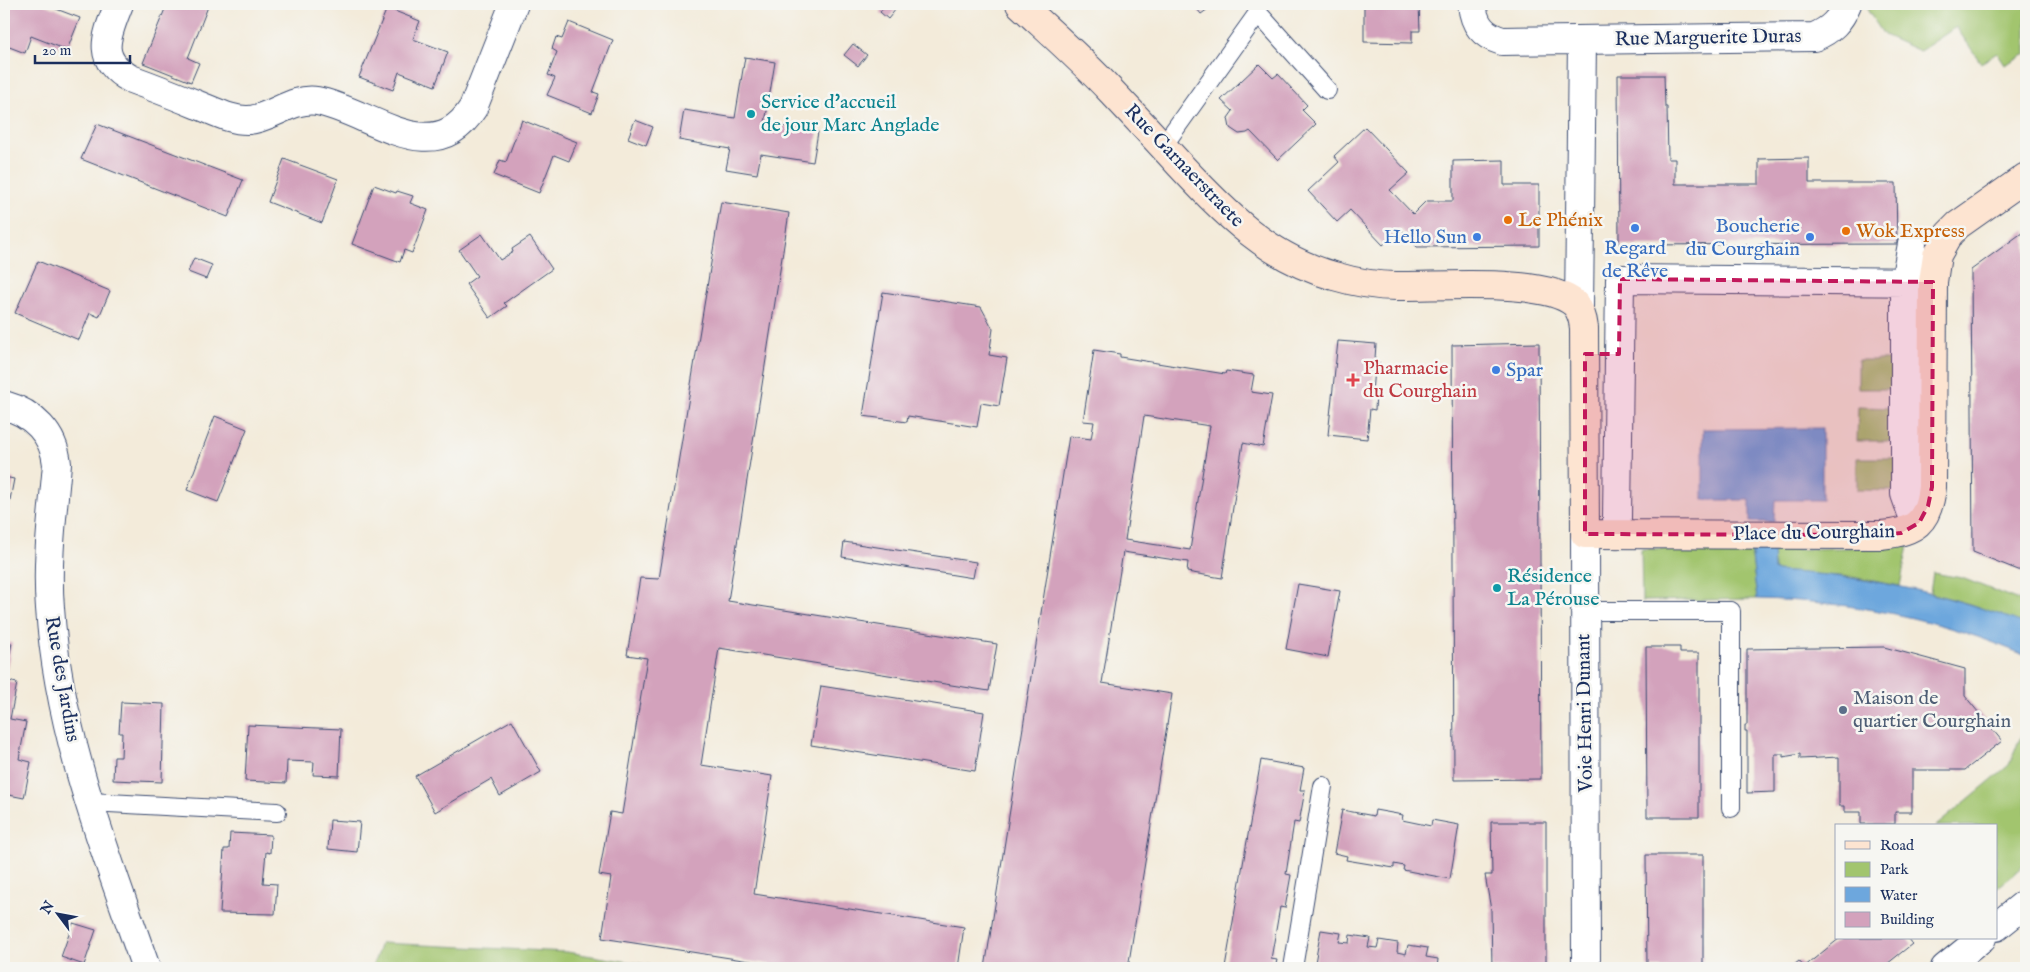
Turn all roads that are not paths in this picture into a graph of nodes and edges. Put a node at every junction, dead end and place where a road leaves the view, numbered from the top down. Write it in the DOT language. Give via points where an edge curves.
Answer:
graph roads {
  1 [pos="119,4"];
  2 [pos="514,4"];
  3 [pos="1020,4"];
  4 [pos="1472,4"];
  5 [pos="1847,4"];
  6 [pos="1582,40"];
  7 [pos="1327,90"];
  8 [pos="1162,146"];
  9 [pos="2026,177"];
  10 [pos="1912,244"];
  11 [pos="1905,281"];
  12 [pos="1932,282"];
  13 [pos="1579,310"];
  14 [pos="1584,354"];
  15 [pos="1619,354"];
  16 [pos="4,405"];
  17 [pos="1911,511"];
  18 [pos="1617,518"];
  19 [pos="1585,534"];
  20 [pos="1584,611"];
  21 [pos="1323,786"];
  22 [pos="90,802"];
  23 [pos="1731,808"];
  24 [pos="277,812"];
  25 [pos="2026,903"];
  26 [pos="1998,925"];
  27 [pos="1979,940"];
  28 [pos="146,968"];
  29 [pos="1293,968"];
  30 [pos="1586,968"];
  31 [pos="1944,968"];
  1 -- 2 [label="street" via="110,26 107,57 116,70 131,79 238,119 257,118 296,103 315,101 406,133 433,138 457,129 474,108"];
  3 -- 8 [label="street, Rue Garnaerstraete" via="1109,88"];
  4 -- 6 [label="street, Rue Marguerite Duras" via="1478,27 1492,38 1502,41"];
  5 -- 6 [label="street, Rue Marguerite Duras" via="1836,24 1814,37"];
  6 -- 13 [label="street"];
  7 -- 8 [label="lane" via="1258,14"];
  8 -- 13 [label="street, Rue Garnaerstraete" via="1242,228 1314,269 1351,281 1394,286 1537,288 1565,298"];
  9 -- 12 [label="street, Place du Courghain" via="1949,234 1937,255"];
  10 -- 11 [label="street"];
  11 -- 12 [label="street"];
  11 -- 15 [label="street" via="1620,279"];
  11 -- 17 [label="street" via="1905,494"];
  12 -- 19 [label="street, Place du Courghain" via="1932,487 1925,516 1911,529 1881,535"];
  13 -- 14 [label="street, Voie Henri Dunant" via="1584,322"];
  14 -- 15 [label="street"];
  14 -- 19 [label="street, Voie Henri Dunant"];
  15 -- 18 [label="street"];
  16 -- 22 [label="street, Rue des Jardins" via="33,419 49,436 56,455 49,569 51,621 64,707"];
  19 -- 20 [label="street, Voie Henri Dunant"];
  20 -- 23 [label="lane" via="1731,611"];
  20 -- 30 [label="street, Voie Henri Dunant"];
  21 -- 29 [label="lane"];
  22 -- 24 [label="lane"];
  22 -- 28 [label="street, Rue des Jardins"];
  25 -- 26 [label="street"];
  27 -- 31 [label="street"];
}
